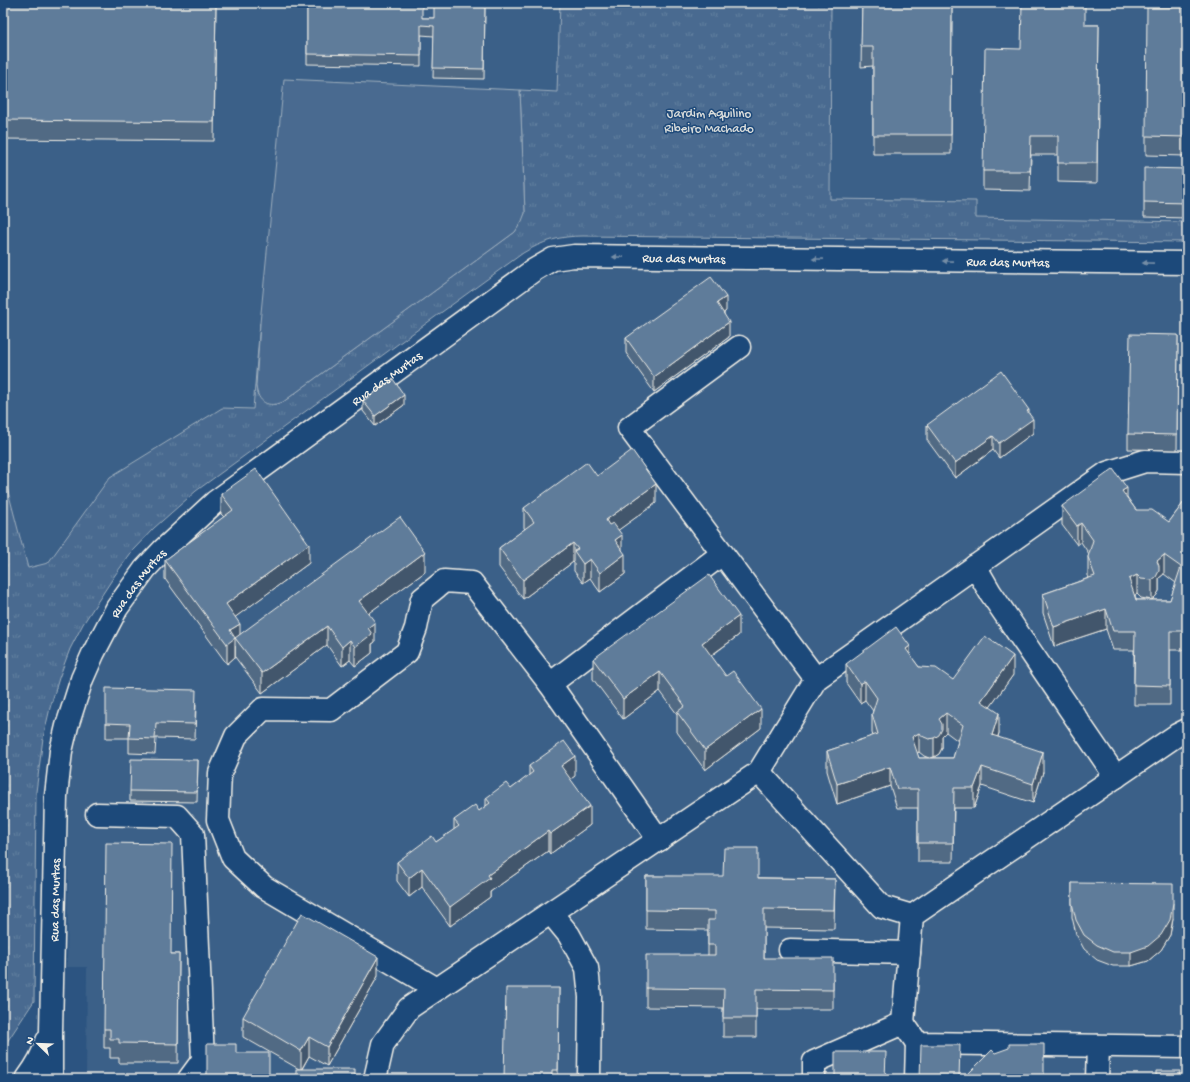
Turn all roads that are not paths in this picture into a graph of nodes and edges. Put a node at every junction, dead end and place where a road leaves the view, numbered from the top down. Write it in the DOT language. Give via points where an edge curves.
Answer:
graph roads {
  1 [pos="1187,263"];
  2 [pos="738,347"];
  3 [pos="1187,462"];
  4 [pos="722,554"];
  5 [pos="975,566"];
  6 [pos="816,679"];
  7 [pos="550,684"];
  8 [pos="1187,730"];
  9 [pos="759,772"];
  10 [pos="1116,777"];
  11 [pos="97,814"];
  12 [pos="659,840"];
  13 [pos="550,913"];
  14 [pos="912,916"];
  15 [pos="790,950"];
  16 [pos="908,953"];
  17 [pos="437,989"];
  18 [pos="903,1023"];
  19 [pos="51,1031"];
  20 [pos="917,1043"];
  21 [pos="1098,1046"];
  22 [pos="1187,1047"];
  23 [pos="27,1079"];
  24 [pos="51,1079"];
  25 [pos="189,1079"];
  26 [pos="375,1079"];
  27 [pos="589,1079"];
  28 [pos="814,1079"];
  29 [pos="916,1079"];
  30 [pos="1097,1079"];
  1 -- 19 [label="street, Rua das Murtas, one-way" via="574,256 552,260 534,270 215,502 163,550 117,608 82,679 61,751 56,796"];
  2 -- 4 [label="street" via="628,428"];
  3 -- 5 [label="street" via="1145,461 1107,473"];
  4 -- 6 [label="street"];
  4 -- 7 [label="street"];
  5 -- 6 [label="street"];
  5 -- 10 [label="street"];
  6 -- 9 [label="street"];
  7 -- 12 [label="street"];
  7 -- 17 [label="street" via="472,583 444,581 422,599 416,628 407,652 331,710 263,709 236,736 220,773 218,820 233,858 264,887"];
  8 -- 10 [label="street"];
  9 -- 12 [label="street"];
  9 -- 14 [label="street" via="882,907"];
  10 -- 14 [label="street"];
  11 -- 25 [label="street" via="177,816 193,834 203,1060"];
  12 -- 13 [label="street"];
  13 -- 17 [label="street"];
  13 -- 27 [label="street" via="569,935 587,968 590,997"];
  14 -- 16 [label="street"];
  15 -- 16 [label="street"];
  16 -- 18 [label="street"];
  17 -- 26 [label="street" via="409,1008 383,1044"];
  18 -- 20 [label="street"];
  18 -- 28 [label="street" via="814,1062"];
  19 -- 23 [label="street" via="44,1052"];
  19 -- 24 [label="street, Rua das Murtas"];
  20 -- 21 [label="street"];
  20 -- 29 [label="street"];
  21 -- 22 [label="street"];
  21 -- 30 [label="street"];
}
